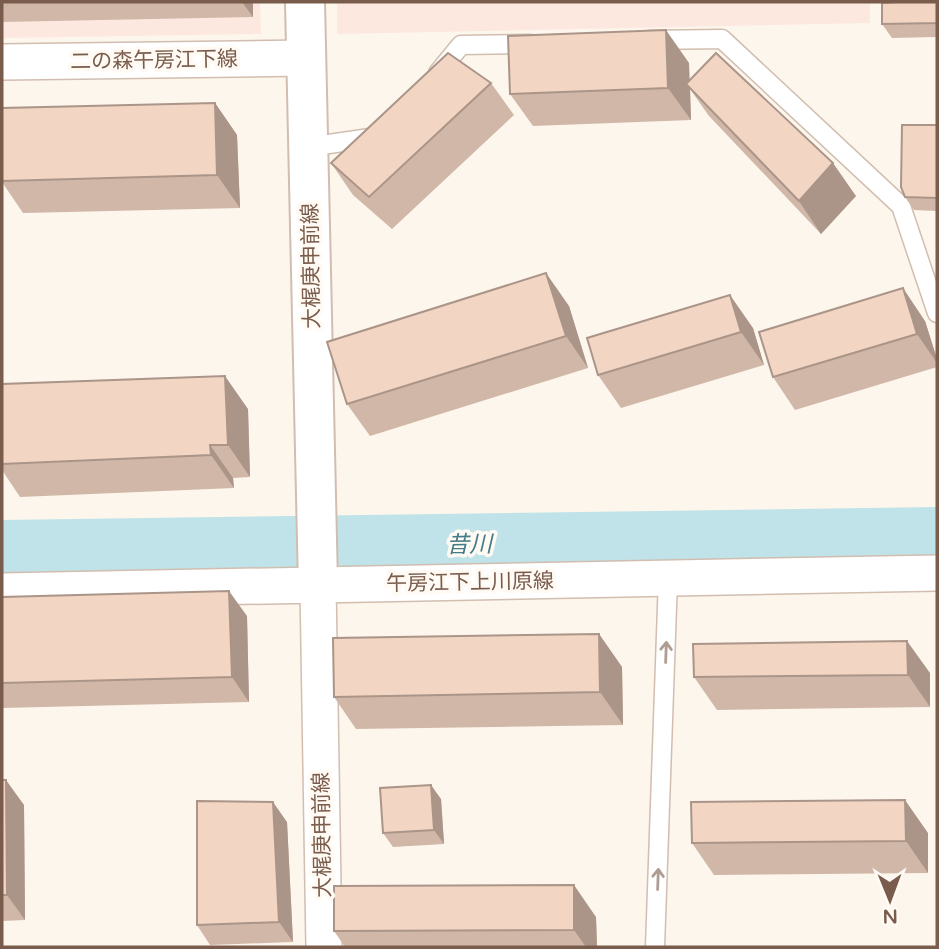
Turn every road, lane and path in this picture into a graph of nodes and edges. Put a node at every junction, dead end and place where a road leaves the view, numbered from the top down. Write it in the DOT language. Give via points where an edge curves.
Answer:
graph roads {
  1 [pos="305,2"];
  2 [pos="626,41"];
  3 [pos="543,43"];
  4 [pos="305,58"];
  5 [pos="2,62"];
  6 [pos="427,86"];
  7 [pos="394,126"];
  8 [pos="308,147"];
  9 [pos="937,313"];
  10 [pos="318,557"];
  11 [pos="937,573"];
  12 [pos="668,578"];
  13 [pos="2,591"];
  14 [pos="324,947"];
  15 [pos="655,947"];
  1 -- 4 [label="street, 大梶庚申前線"];
  2 -- 9 [label="lane" via="722,39 901,206"];
  3 -- 6 [label="lane" via="461,45"];
  4 -- 5 [label="street, 二の森午房江下線"];
  4 -- 8 [label="street, 大梶庚申前線"];
  7 -- 8 [label="lane" via="385,136"];
  8 -- 10 [label="street, 大梶庚申前線"];
  10 -- 12 [label="street, 午房江下上川原線"];
  10 -- 13 [label="street, 午房江下上川原線"];
  10 -- 14 [label="street, 大梶庚申前線"];
  11 -- 12 [label="street, 午房江下上川原線"];
  15 -- 12 [label="lane, one-way"];
}
